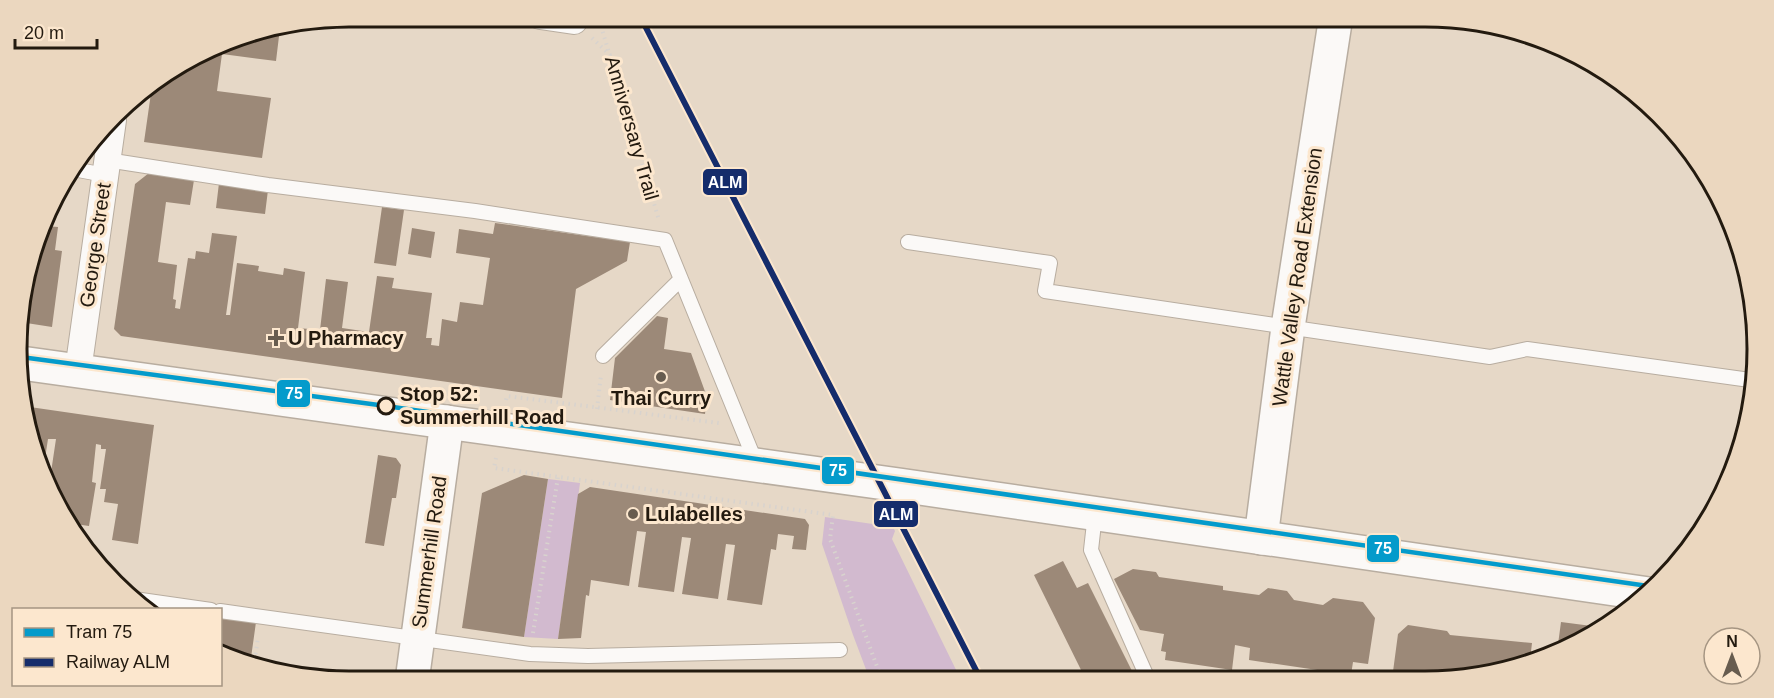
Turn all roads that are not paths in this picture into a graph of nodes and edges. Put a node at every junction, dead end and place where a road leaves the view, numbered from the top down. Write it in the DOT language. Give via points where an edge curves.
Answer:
graph roads {
  1 [pos="1334,27"];
  2 [pos="111,132"];
  3 [pos="106,167"];
  4 [pos="82,168"];
  5 [pos="908,242"];
  6 [pos="681,279"];
  7 [pos="1288,327"];
  8 [pos="603,356"];
  9 [pos="28,364"];
  10 [pos="78,371"];
  11 [pos="1745,379"];
  12 [pos="447,422"];
  13 [pos="758,466"];
  14 [pos="1095,514"];
  15 [pos="1261,538"];
  16 [pos="1636,592"];
  17 [pos="149,601"];
  18 [pos="203,608"];
  19 [pos="222,611"];
  20 [pos="418,638"];
  21 [pos="840,650"];
  22 [pos="413,671"];
  23 [pos="1144,671"];
  1 -- 7 [label="main road, Wattle Valley Road Extension"];
  2 -- 3 [label="street, George Street"];
  3 -- 4 [label="lane"];
  3 -- 6 [label="lane" via="475,211 665,240"];
  3 -- 10 [label="street, George Street"];
  5 -- 7 [label="lane" via="1050,263 1045,291"];
  6 -- 8 [label="lane"];
  6 -- 13 [label="lane"];
  7 -- 11 [label="lane" via="1490,357 1527,349"];
  7 -- 15 [label="main road, Wattle Valley Road Extension"];
  9 -- 10 [label="main road"];
  10 -- 12 [label="main road"];
  12 -- 13 [label="main road"];
  12 -- 20 [label="main road, Summerhill Road"];
  13 -- 14 [label="main road"];
  14 -- 15 [label="main road"];
  14 -- 23 [label="lane" via="1091,550"];
  15 -- 16 [label="main road"];
  17 -- 18 [label="lane"];
  19 -- 20 [label="lane"];
  20 -- 21 [label="lane" via="530,654 588,656"];
  20 -- 22 [label="main road, Summerhill Road"];
}
